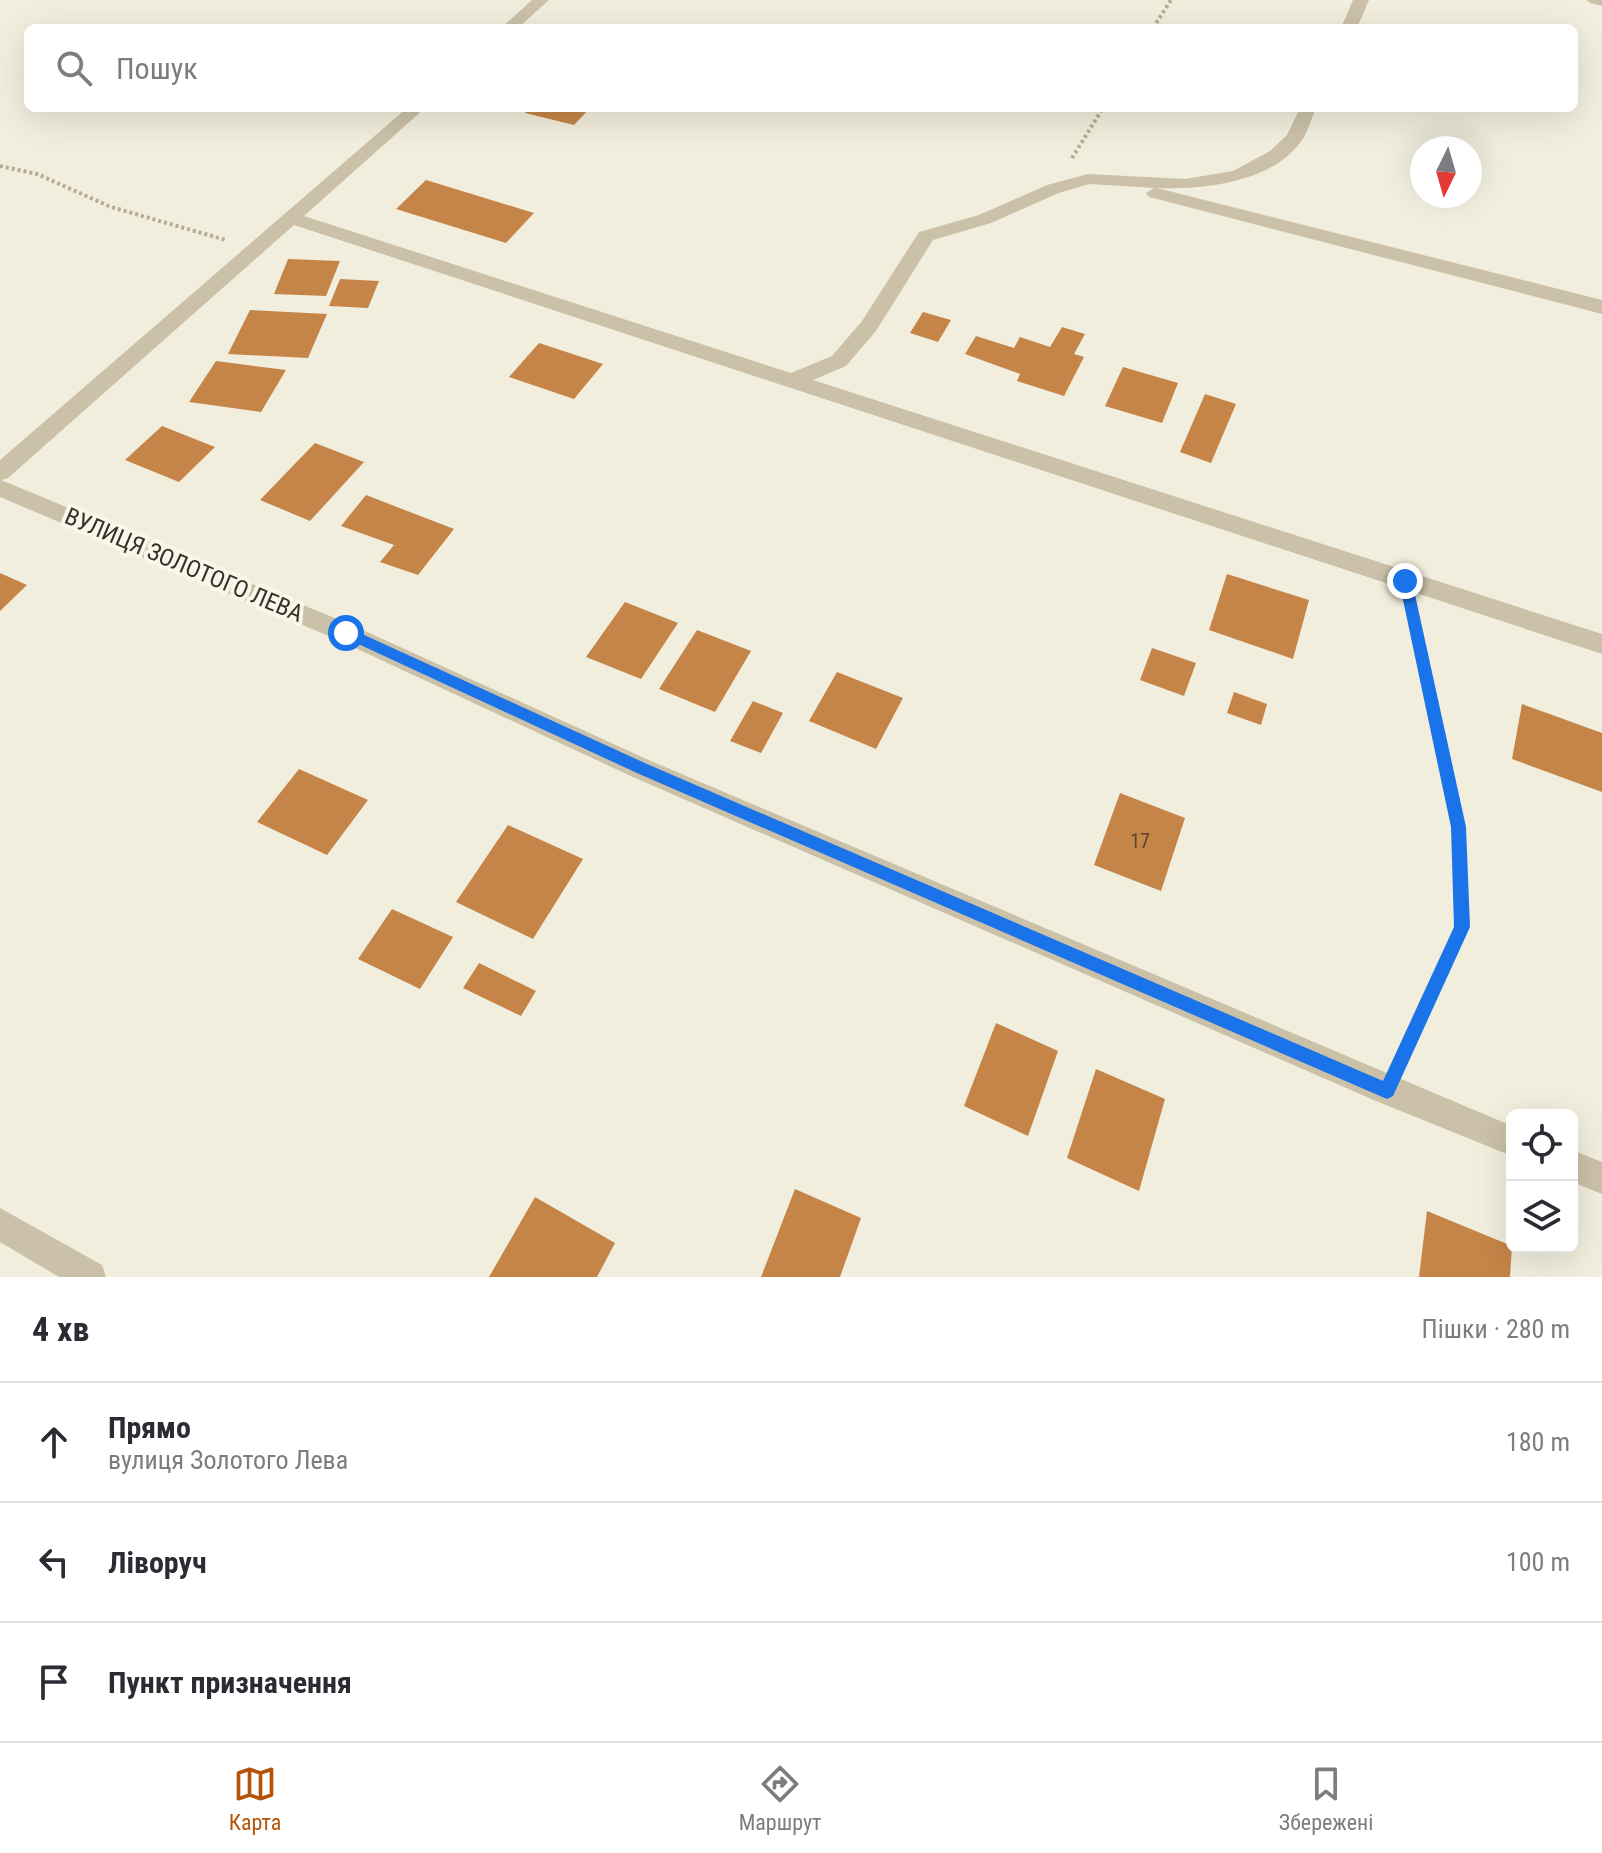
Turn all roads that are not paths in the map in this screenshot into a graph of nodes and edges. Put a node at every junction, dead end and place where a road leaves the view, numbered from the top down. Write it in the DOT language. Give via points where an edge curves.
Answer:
graph roads {
  1 [pos="541,0"];
  2 [pos="1361,0"];
  3 [pos="1595,0"];
  4 [pos="1602,1"];
  5 [pos="514,24"];
  6 [pos="1351,24"];
  7 [pos="412,112"];
  8 [pos="1306,112"];
  9 [pos="1100,179"];
  10 [pos="291,218"];
  11 [pos="1602,307"];
  12 [pos="788,382"];
  13 [pos="0,472"];
  14 [pos="0,488"];
  15 [pos="1602,644"];
  16 [pos="1506,1139"];
  17 [pos="1578,1168"];
  18 [pos="1602,1178"];
  19 [pos="0,1224"];
  20 [pos="90,1277"];
  1 -- 5 [label="street"];
  2 -- 6 [label="street"];
  3 -- 4 [label="street"];
  7 -- 10 [label="street"];
  8 -- 9 [label="street" via="1295,137 1276,155 1238,176 1185,184"];
  9 -- 11 [label="street"];
  9 -- 12 [label="street" via="1053,189 985,219 926,236 869,326 839,361"];
  10 -- 12 [label="street"];
  10 -- 13 [label="street"];
  12 -- 15 [label="street"];
  14 -- 16 [label="street, ВУЛИЦЯ ЗОЛОТОГО ЛЕВА" via="346,633 642,769"];
  17 -- 18 [label="street"];
  19 -- 20 [label="street"];
}
